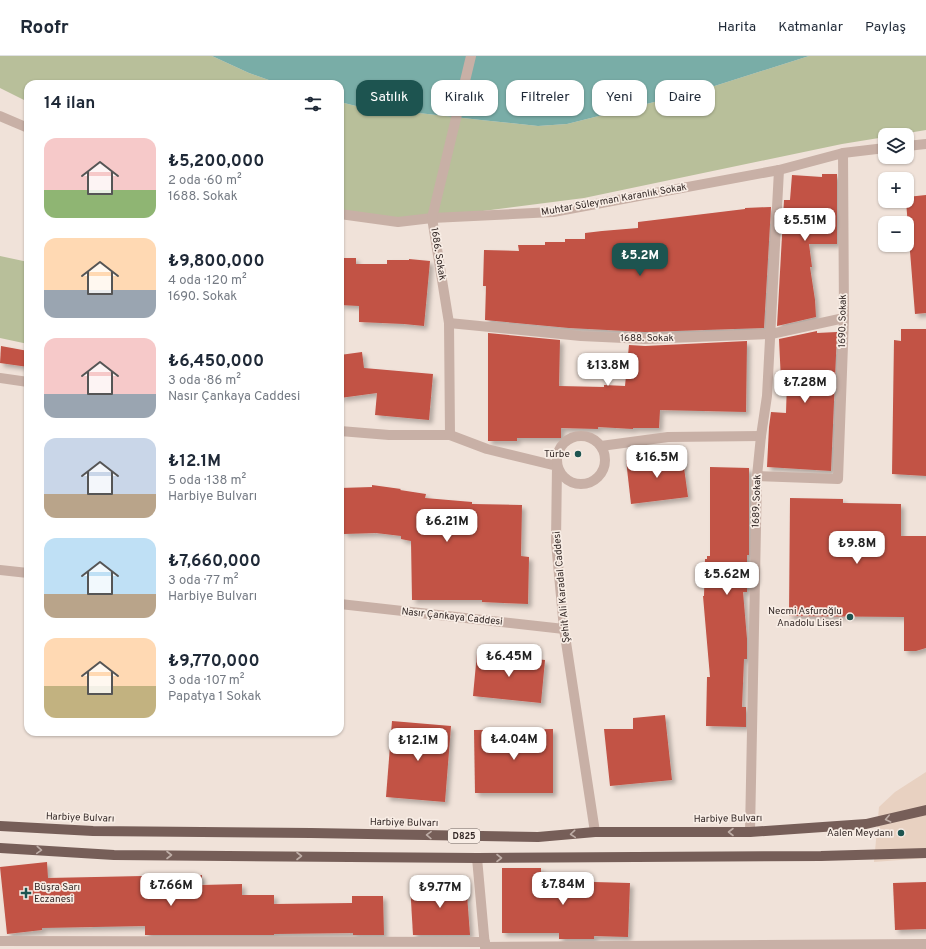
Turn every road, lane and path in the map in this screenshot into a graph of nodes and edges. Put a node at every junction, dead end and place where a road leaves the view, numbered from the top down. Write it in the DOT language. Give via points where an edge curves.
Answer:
graph roads {
  1 [pos="472,56"];
  2 [pos="0,116"];
  3 [pos="24,126"];
  4 [pos="926,144"];
  5 [pos="914,145"];
  6 [pos="878,149"];
  7 [pos="843,153"];
  8 [pos="779,170"];
  9 [pos="344,215"];
  10 [pos="432,218"];
  11 [pos="844,318"];
  12 [pos="449,323"];
  13 [pos="771,334"];
  14 [pos="0,378"];
  15 [pos="24,381"];
  16 [pos="344,431"];
  17 [pos="450,435"];
  18 [pos="761,436"];
  19 [pos="601,446"];
  20 [pos="557,466"];
  21 [pos="757,476"];
  22 [pos="0,570"];
  23 [pos="24,572"];
  24 [pos="344,604"];
  25 [pos="564,629"];
  26 [pos="926,810"];
  27 [pos="0,826"];
  28 [pos="596,832"];
  29 [pos="750,832"];
  30 [pos="0,848"];
  31 [pos="926,853"];
  32 [pos="477,858"];
  33 [pos="0,941"];
  34 [pos="926,944"];
  35 [pos="485,946"];
  1 -- 10 [label="street, 1686. Sokak"];
  2 -- 3 [label="street"];
  4 -- 5 [label="street"];
  6 -- 7 [label="street, Muhtar Süleyman Karanlık Sokak"];
  7 -- 8 [label="street, Muhtar Süleyman Karanlık Sokak"];
  7 -- 11 [label="street, 1690. Sokak"];
  8 -- 10 [label="street, Muhtar Süleyman Karanlık Sokak" via="553,212"];
  8 -- 13 [label="street, 1689. Sokak"];
  9 -- 10 [label="street, Muhtar Süleyman Karanlık Sokak" via="398,222"];
  10 -- 12 [label="street, 1686. Sokak"];
  11 -- 13 [label="street, 1688. Sokak"];
  11 -- 21 [label="street, 1690. Sokak" via="838,479"];
  12 -- 13 [label="street, 1688. Sokak" via="581,336 645,339"];
  12 -- 17 [label="street, 1686. Sokak"];
  13 -- 18 [label="street, 1689. Sokak" via="767,396"];
  14 -- 15 [label="street"];
  16 -- 17 [label="street" via="389,435"];
  17 -- 20 [label="street" via="487,450"];
  18 -- 19 [label="street" via="668,437"];
  18 -- 21 [label="street, 1689. Sokak"];
  19 -- 20 [label="street" via="590,437 582,435 568,439 558,451"];
  19 -- 20 [label="street" via="605,454 603,471 591,482 571,482 561,474"];
  20 -- 25 [label="street, Şehit Ali Karadal Caddesi" via="556,542"];
  21 -- 29 [label="street, 1689. Sokak"];
  22 -- 23 [label="street"];
  24 -- 25 [label="street, Nasır Çankaya Caddesi"];
  25 -- 28 [label="street, Şehit Ali Karadal Caddesi"];
  26 -- 29 [label="main road, Harbiye Bulvarı / D825, one-way" via="866,824"];
  28 -- 27 [label="main road, Harbiye Bulvarı / D825, one-way" via="538,837 93,831"];
  29 -- 28 [label="main road, Harbiye Bulvarı / D825, one-way"];
  30 -- 32 [label="main road, D825, one-way" via="114,855"];
  32 -- 31 [label="main road, D825, one-way"];
  32 -- 35 [label="street"];
  33 -- 35 [label="street"];
  34 -- 35 [label="street"];
}
